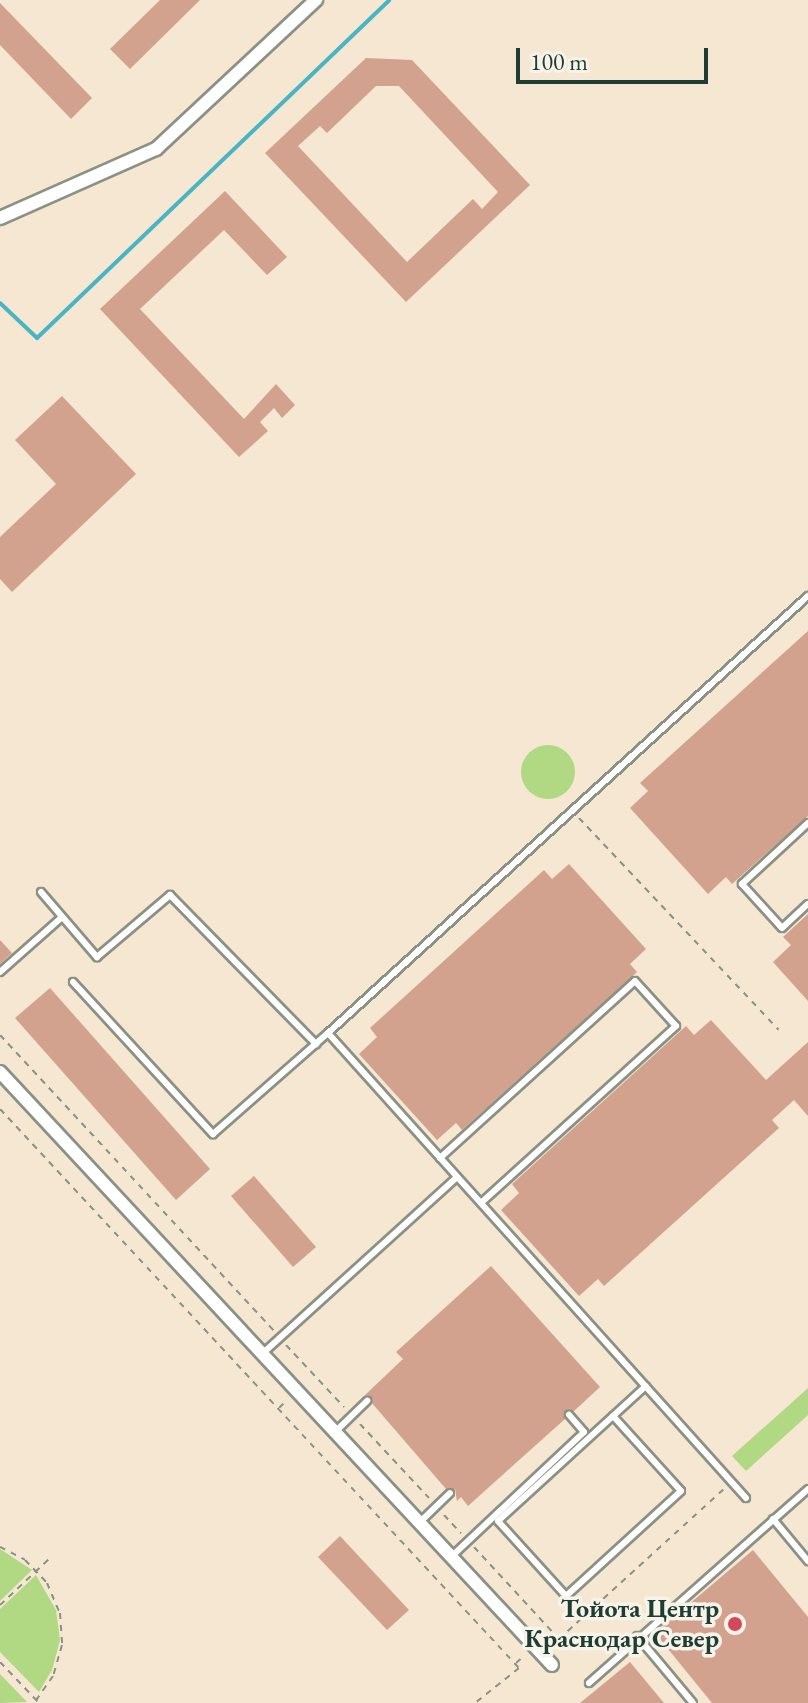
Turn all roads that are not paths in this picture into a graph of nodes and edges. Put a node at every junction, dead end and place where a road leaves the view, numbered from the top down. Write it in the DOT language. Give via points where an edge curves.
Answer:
graph roads {
  1 [pos="316,0"];
  2 [pos="0,218"];
  3 [pos="808,596"];
  4 [pos="808,823"];
  5 [pos="41,892"];
  6 [pos="808,904"];
  7 [pos="62,917"];
  8 [pos="0,972"];
  9 [pos="73,982"];
  10 [pos="328,1033"];
  11 [pos="316,1044"];
  12 [pos="0,1072"];
  13 [pos="440,1158"];
  14 [pos="457,1177"];
  15 [pos="481,1203"];
  16 [pos="262,1354"];
  17 [pos="646,1386"];
  18 [pos="367,1401"];
  19 [pos="569,1415"];
  20 [pos="613,1416"];
  21 [pos="335,1432"];
  22 [pos="808,1489"];
  23 [pos="450,1493"];
  24 [pos="746,1498"];
  25 [pos="773,1519"];
  26 [pos="419,1523"];
  27 [pos="451,1557"];
  28 [pos="808,1561"];
  29 [pos="637,1636"];
  30 [pos="552,1665"];
  31 [pos="589,1683"];
  32 [pos="693,1703"];
  1 -- 2 [label="street" via="156,149"];
  3 -- 10 [label="lane"];
  4 -- 6 [label="lane" via="742,884 782,928"];
  5 -- 7 [label="lane"];
  7 -- 8 [label="lane"];
  7 -- 11 [label="lane" via="97,957 170,895"];
  9 -- 11 [label="lane" via="213,1134"];
  10 -- 11 [label="lane"];
  10 -- 13 [label="lane"];
  12 -- 16 [label="street"];
  13 -- 14 [label="lane"];
  13 -- 15 [label="lane" via="635,981 676,1026"];
  14 -- 15 [label="lane"];
  14 -- 16 [label="lane"];
  15 -- 17 [label="lane"];
  16 -- 21 [label="street"];
  17 -- 20 [label="lane"];
  17 -- 24 [label="lane"];
  18 -- 21 [label="lane"];
  19 -- 27 [label="lane" via="584,1432"];
  20 -- 20 [label="lane" via="498,1521 566,1596 681,1491"];
  21 -- 26 [label="street"];
  22 -- 25 [label="lane"];
  23 -- 26 [label="lane"];
  25 -- 28 [label="lane"];
  25 -- 29 [label="lane"];
  26 -- 27 [label="street"];
  27 -- 30 [label="street"];
  29 -- 31 [label="lane"];
  29 -- 32 [label="lane"];
}
